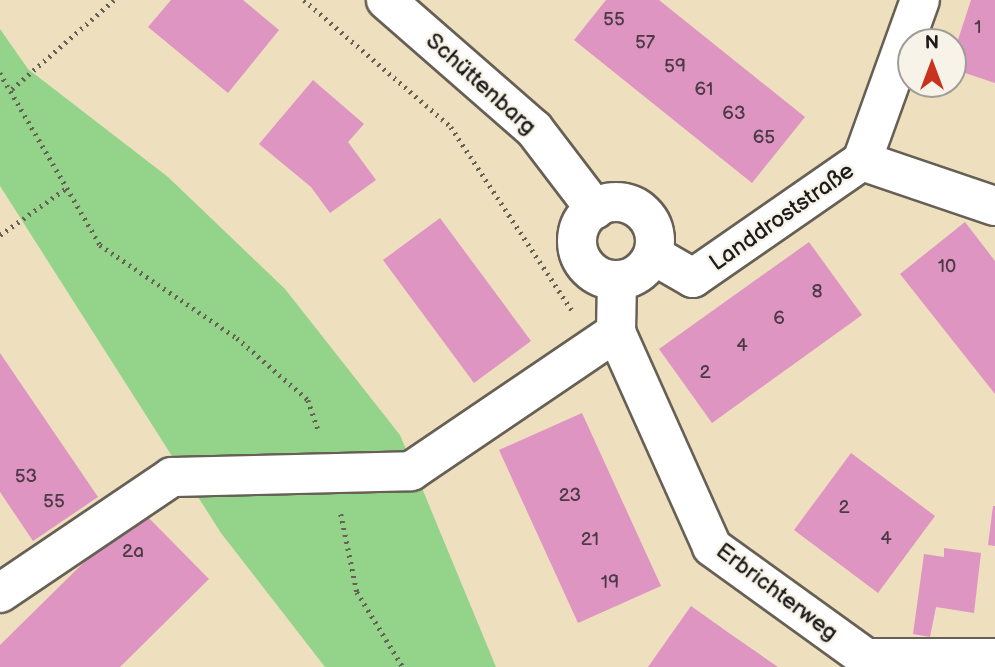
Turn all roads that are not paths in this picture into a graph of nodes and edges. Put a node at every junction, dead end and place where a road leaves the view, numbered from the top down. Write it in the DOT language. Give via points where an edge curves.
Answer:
graph roads {
  1 [pos="386,0"];
  2 [pos="920,0"];
  3 [pos="862,161"];
  4 [pos="995,206"];
  5 [pos="594,209"];
  6 [pos="653,255"];
  7 [pos="617,280"];
  8 [pos="616,331"];
  9 [pos="0,593"];
  10 [pos="995,658"];
  1 -- 5 [label="street, Schüttenbarg" via="534,129"];
  2 -- 3 [label="street"];
  3 -- 4 [label="street, Landdroststraße"];
  3 -- 6 [label="street, Landdroststraße" via="693,278"];
  5 -- 6 [label="street" via="608,204 635,207 653,228"];
  5 -- 7 [label="street" via="580,228 579,253 594,273"];
  6 -- 7 [label="street" via="632,277"];
  7 -- 8 [label="street, Erbrichterweg"];
  8 -- 9 [label="street" via="411,471 172,477"];
  8 -- 10 [label="street, Erbrichterweg" via="712,547 866,658"];
}
